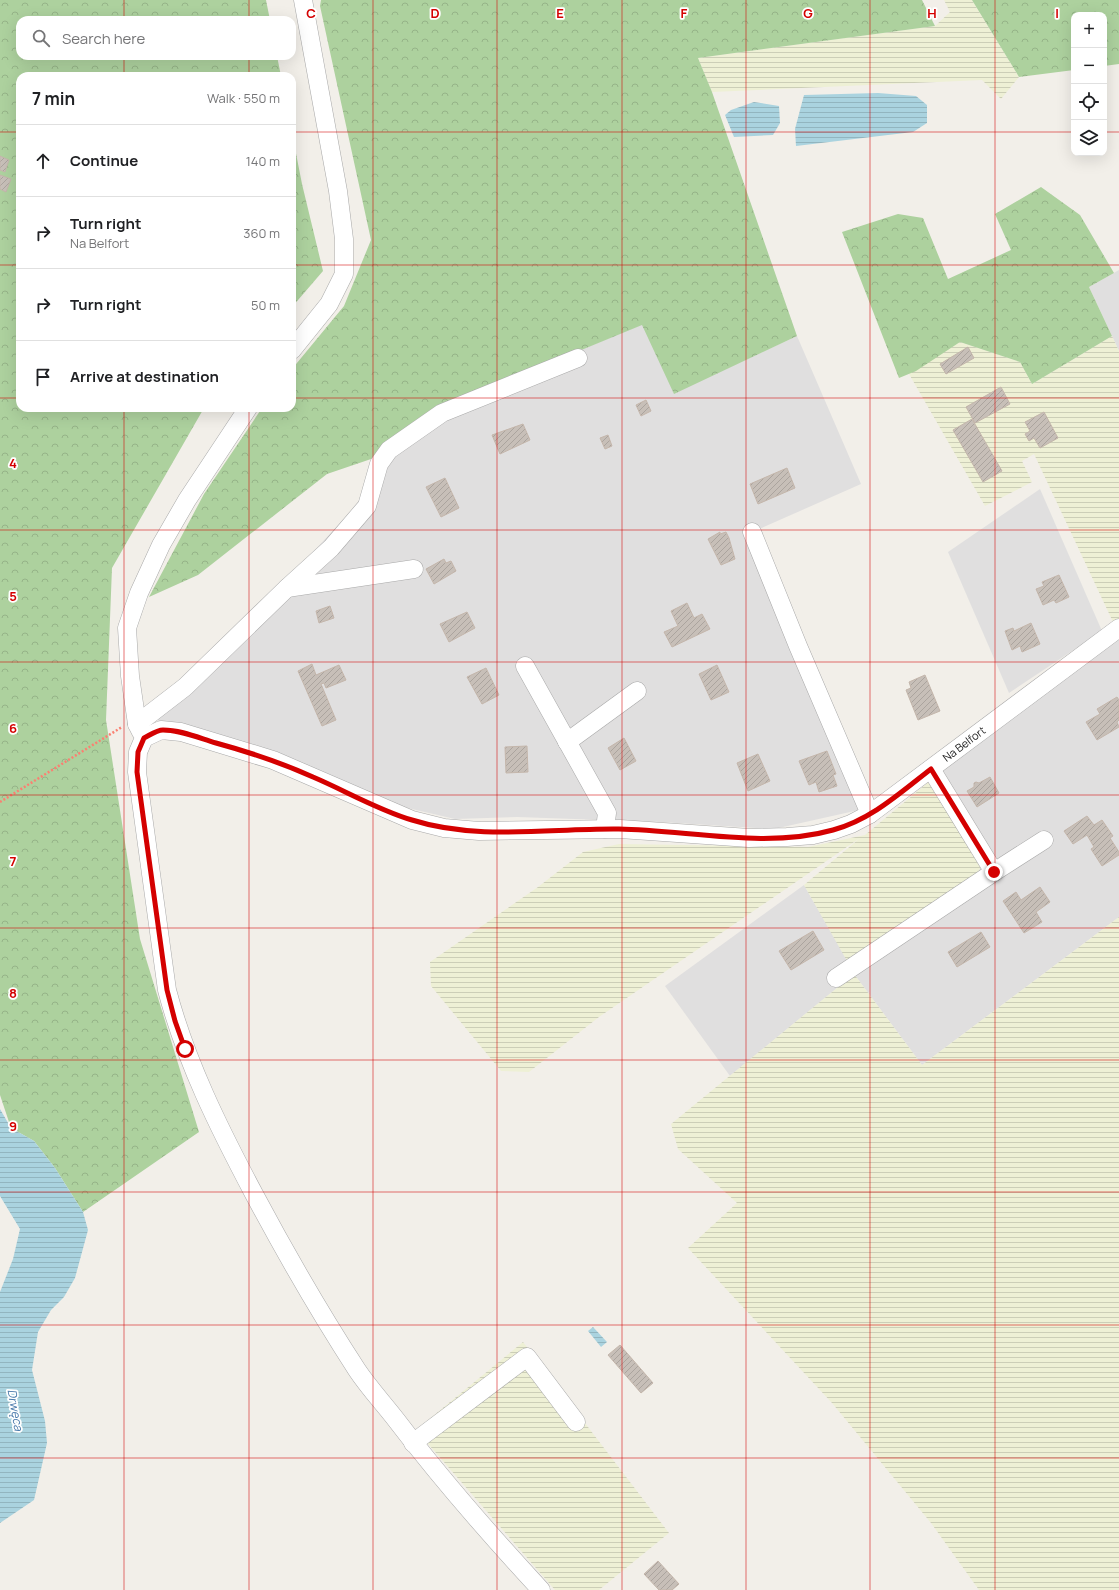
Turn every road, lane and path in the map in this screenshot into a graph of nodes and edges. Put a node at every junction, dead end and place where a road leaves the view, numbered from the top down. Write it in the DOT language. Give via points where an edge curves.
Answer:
graph roads {
  1 [pos="303,0"];
  2 [pos="296,345"];
  3 [pos="578,358"];
  4 [pos="245,412"];
  5 [pos="752,532"];
  6 [pos="414,569"];
  7 [pos="287,588"];
  8 [pos="1119,628"];
  9 [pos="525,666"];
  10 [pos="637,691"];
  11 [pos="141,731"];
  12 [pos="567,742"];
  13 [pos="931,769"];
  14 [pos="0,802"];
  15 [pos="870,814"];
  16 [pos="605,829"];
  17 [pos="1044,840"];
  18 [pos="994,872"];
  19 [pos="836,978"];
  20 [pos="576,1422"];
  21 [pos="413,1443"];
  22 [pos="541,1590"];
  1 -- 2 [label="street" via="338,191 344,239 344,274 329,304"];
  3 -- 7 [label="street" via="442,413 389,450 379,464 367,506 331,548"];
  4 -- 11 [label="street" via="187,500 161,545 139,592 127,628 130,676"];
  5 -- 15 [label="street"];
  6 -- 7 [label="street"];
  7 -- 11 [label="street"];
  8 -- 13 [label="street, Na Belfort"];
  9 -- 12 [label="street"];
  10 -- 12 [label="street"];
  11 -- 14 [label="path" via="127,724"];
  11 -- 16 [label="street, Na Belfort" via="181,732 273,760 412,820 444,828 479,831"];
  11 -- 21 [label="street" via="137,772 167,990 185,1049 210,1107 284,1248 358,1371"];
  12 -- 16 [label="street" via="608,813"];
  13 -- 15 [label="street, Na Belfort"];
  13 -- 18 [label="street"];
  15 -- 16 [label="street, Na Belfort" via="834,830 787,837 749,838"];
  17 -- 18 [label="street"];
  18 -- 19 [label="street"];
  20 -- 21 [label="street" via="527,1357"];
  21 -- 22 [label="street" via="500,1546"];
}
